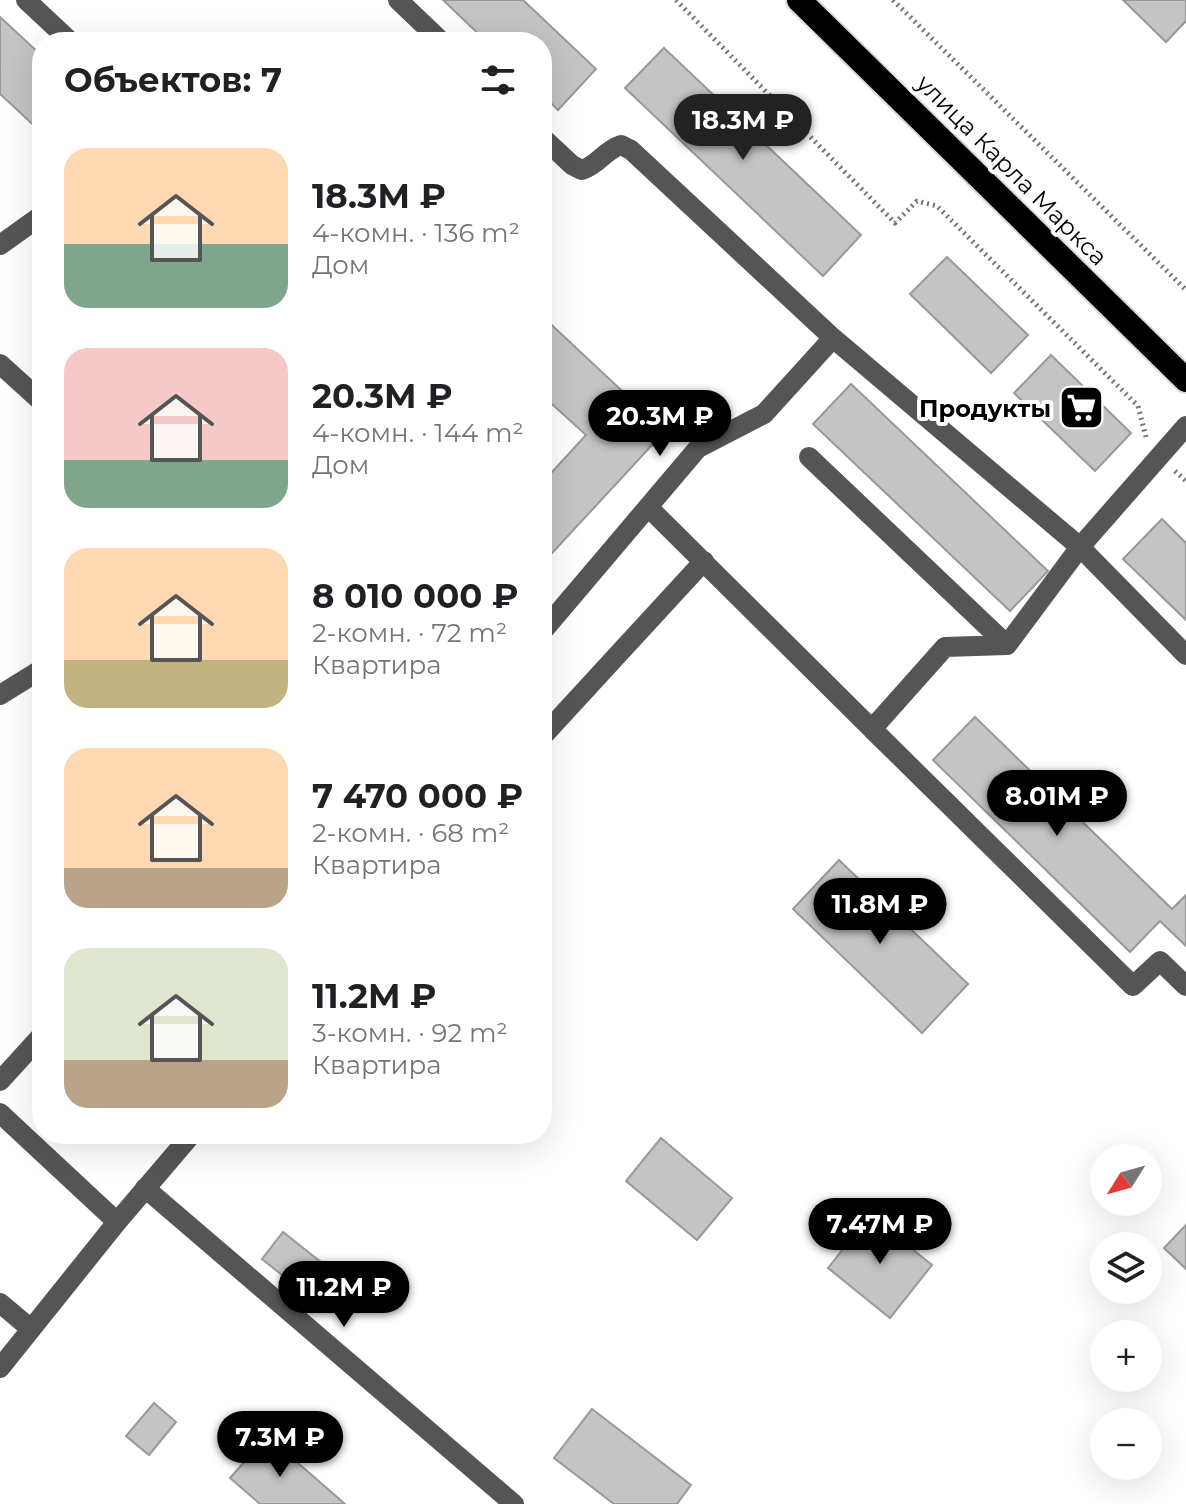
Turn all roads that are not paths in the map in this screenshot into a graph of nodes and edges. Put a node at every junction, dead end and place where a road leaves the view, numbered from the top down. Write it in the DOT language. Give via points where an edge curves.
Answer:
graph roads {
  1 [pos="26,0"];
  2 [pos="398,0"];
  3 [pos="799,0"];
  4 [pos="60,32"];
  5 [pos="432,32"];
  6 [pos="552,146"];
  7 [pos="32,222"];
  8 [pos="0,245"];
  9 [pos="833,338"];
  10 [pos="0,364"];
  11 [pos="1186,380"];
  12 [pos="32,393"];
  13 [pos="1186,426"];
  14 [pos="809,457"];
  15 [pos="648,507"];
  16 [pos="1080,547"];
  17 [pos="704,561"];
  18 [pos="552,610"];
  19 [pos="1007,645"];
  20 [pos="1186,655"];
  21 [pos="32,675"];
  22 [pos="0,695"];
  23 [pos="552,726"];
  24 [pos="872,729"];
  25 [pos="1186,986"];
  26 [pos="32,1046"];
  27 [pos="0,1081"];
  28 [pos="0,1113"];
  29 [pos="32,1143"];
  30 [pos="33,1144"];
  31 [pos="183,1144"];
  32 [pos="145,1188"];
  33 [pos="117,1222"];
  34 [pos="0,1303"];
  35 [pos="31,1329"];
  36 [pos="0,1368"];
  37 [pos="514,1504"];
  1 -- 4 [label="street"];
  2 -- 5 [label="street"];
  3 -- 11 [label="highway, улица Карла Маркса"];
  6 -- 9 [label="street" via="582,170 593,167 611,148 631,150"];
  7 -- 8 [label="street"];
  9 -- 15 [label="street" via="764,414 698,448"];
  9 -- 16 [label="street"];
  10 -- 12 [label="street"];
  13 -- 16 [label="street"];
  14 -- 19 [label="street"];
  15 -- 17 [label="street"];
  15 -- 18 [label="street"];
  16 -- 19 [label="street"];
  16 -- 20 [label="street"];
  17 -- 23 [label="street"];
  17 -- 24 [label="street"];
  19 -- 24 [label="street" via="945,647"];
  21 -- 22 [label="street"];
  24 -- 25 [label="street" via="1133,986 1160,961"];
  26 -- 27 [label="street"];
  28 -- 29 [label="street"];
  30 -- 33 [label="street"];
  31 -- 32 [label="street"];
  32 -- 33 [label="street"];
  32 -- 37 [label="street"];
  33 -- 35 [label="street"];
  34 -- 35 [label="street"];
  35 -- 36 [label="street"];
}
